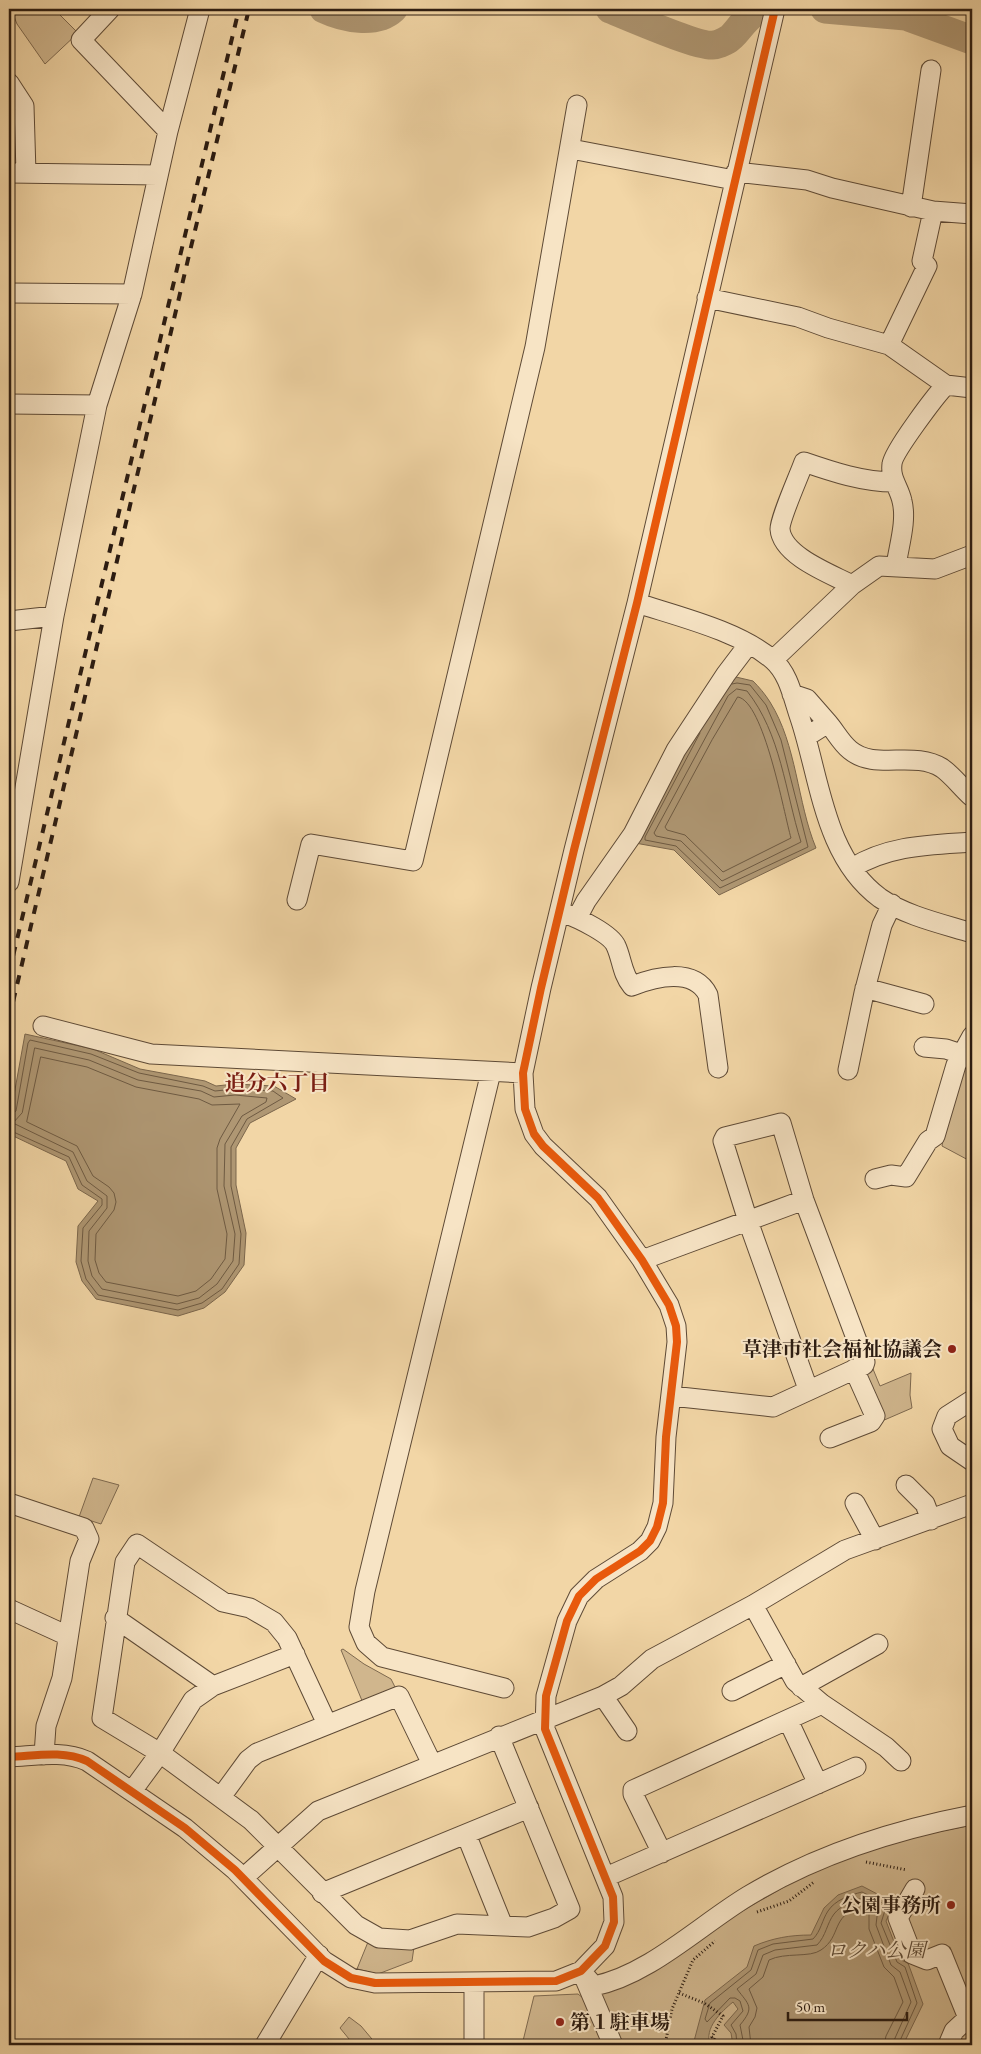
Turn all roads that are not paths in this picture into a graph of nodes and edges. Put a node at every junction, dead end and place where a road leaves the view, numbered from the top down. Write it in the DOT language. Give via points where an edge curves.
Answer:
graph roads {
  1 [pos="110,9"];
  2 [pos="200,9"];
  3 [pos="775,9"];
  4 [pos="931,70"];
  5 [pos="9,83"];
  6 [pos="577,105"];
  7 [pos="168,131"];
  8 [pos="571,149"];
  9 [pos="17,173"];
  10 [pos="158,175"];
  11 [pos="735,176"];
  12 [pos="911,208"];
  13 [pos="933,211"];
  14 [pos="972,214"];
  15 [pos="9,293"];
  16 [pos="132,294"];
  17 [pos="707,298"];
  18 [pos="889,345"];
  19 [pos="946,385"];
  20 [pos="972,388"];
  21 [pos="9,404"];
  22 [pos="97,405"];
  23 [pos="894,482"];
  24 [pos="972,555"];
  25 [pos="896,566"];
  26 [pos="852,584"];
  27 [pos="637,603"];
  28 [pos="54,616"];
  29 [pos="9,621"];
  30 [pos="748,645"];
  31 [pos="773,660"];
  32 [pos="792,694"];
  33 [pos="828,723"];
  34 [pos="806,737"];
  35 [pos="972,797"];
  36 [pos="972,842"];
  37 [pos="852,868"];
  38 [pos="9,882"];
  39 [pos="296,900"];
  40 [pos="892,904"];
  41 [pos="569,915"];
  42 [pos="972,933"];
  43 [pos="866,988"];
  44 [pos="924,1004"];
  45 [pos="43,1026"];
  46 [pos="972,1036"];
  47 [pos="924,1047"];
  48 [pos="961,1054"];
  49 [pos="718,1068"];
  50 [pos="848,1070"];
  51 [pos="491,1072"];
  52 [pos="523,1073"];
  53 [pos="875,1179"];
  54 [pos="804,1200"];
  55 [pos="748,1221"];
  56 [pos="642,1260"];
  57 [pos="854,1369"];
  58 [pos="808,1389"];
  59 [pos="671,1396"];
  60 [pos="972,1400"];
  61 [pos="830,1438"];
  62 [pos="972,1461"];
  63 [pos="906,1486"];
  64 [pos="9,1503"];
  65 [pos="855,1504"];
  66 [pos="972,1504"];
  67 [pos="931,1520"];
  68 [pos="875,1540"];
  69 [pos="753,1605"];
  70 [pos="9,1609"];
  71 [pos="115,1618"];
  72 [pos="68,1636"];
  73 [pos="878,1644"];
  74 [pos="296,1654"];
  75 [pos="786,1664"];
  76 [pos="212,1686"];
  77 [pos="802,1686"];
  78 [pos="504,1688"];
  79 [pos="732,1691"];
  80 [pos="603,1696"];
  81 [pos="822,1704"];
  82 [pos="544,1718"];
  83 [pos="788,1720"];
  84 [pos="327,1724"];
  85 [pos="627,1732"];
  86 [pos="500,1736"];
  87 [pos="160,1753"];
  88 [pos="44,1755"];
  89 [pos="9,1757"];
  90 [pos="901,1761"];
  91 [pos="432,1764"];
  92 [pos="856,1767"];
  93 [pos="818,1784"];
  94 [pos="132,1791"];
  95 [pos="222,1797"];
  96 [pos="530,1808"];
  97 [pos="972,1815"];
  98 [pos="466,1834"];
  99 [pos="277,1848"];
  100 [pos="662,1852"];
  101 [pos="243,1878"];
  102 [pos="606,1878"];
  103 [pos="915,1889"];
  104 [pos="322,1893"];
  105 [pos="503,1926"];
  106 [pos="319,1955"];
  107 [pos="581,1971"];
  108 [pos="474,1983"];
  109 [pos="265,2045"];
  110 [pos="474,2045"];
  111 [pos="613,2045"];
  112 [pos="948,2045"];
  1 -- 7 [label="street" via="81,40"];
  2 -- 7 [label="street"];
  3 -- 11 [label="street"];
  4 -- 12 [label="street"];
  5 -- 9 [label="street" via="24,106"];
  6 -- 8 [label="street"];
  7 -- 10 [label="street"];
  8 -- 11 [label="street"];
  8 -- 39 [label="street" via="535,347 413,861 311,844"];
  9 -- 10 [label="street"];
  10 -- 16 [label="street"];
  11 -- 12 [label="street" via="807,180"];
  11 -- 17 [label="street"];
  12 -- 13 [label="street"];
  13 -- 14 [label="street"];
  13 -- 18 [label="street" via="922,260 927,266"];
  15 -- 16 [label="street"];
  16 -- 22 [label="street"];
  17 -- 18 [label="street" via="798,317"];
  17 -- 27 [label="street"];
  18 -- 19 [label="street"];
  19 -- 20 [label="street"];
  19 -- 23 [label="street" via="901,445 892,462"];
  21 -- 22 [label="street"];
  22 -- 28 [label="street"];
  23 -- 25 [label="street" via="902,499 904,514"];
  23 -- 26 [label="street" via="878,482 804,462 780,528 784,542 805,561"];
  24 -- 25 [label="street" via="935,569"];
  25 -- 26 [label="street" via="879,566"];
  26 -- 31 [label="street"];
  27 -- 30 [label="street" via="719,631"];
  27 -- 41 [label="street"];
  28 -- 29 [label="street"];
  28 -- 38 [label="street"];
  30 -- 31 [label="street"];
  30 -- 41 [label="street" via="676,750 633,834 586,901"];
  31 -- 32 [label="street" via="784,672"];
  32 -- 33 [label="street" via="807,699"];
  32 -- 34 [label="street"];
  33 -- 34 [label="street"];
  33 -- 35 [label="street" via="848,749 862,758 934,765 942,768"];
  34 -- 37 [label="street" via="830,823"];
  36 -- 37 [label="street" via="910,847"];
  37 -- 40 [label="street" via="863,882"];
  40 -- 42 [label="street"];
  40 -- 43 [label="street" via="882,925"];
  41 -- 49 [label="street" via="615,944 626,979 632,986 668,976 688,978 705,988"];
  41 -- 52 [label="street" via="541,988"];
  43 -- 44 [label="street"];
  43 -- 50 [label="street"];
  45 -- 51 [label="street" via="150,1054"];
  46 -- 48 [label="street"];
  47 -- 48 [label="street" via="946,1048"];
  48 -- 53 [label="street" via="936,1136 928,1141 906,1177 891,1175"];
  51 -- 52 [label="street"];
  51 -- 78 [label="street" via="359,1627 366,1643 382,1656"];
  52 -- 56 [label="street" via="525,1109 534,1134 598,1198"];
  54 -- 55 [label="street"];
  54 -- 55 [label="street" via="781,1123 725,1138 723,1141"];
  54 -- 57 [label="street" via="865,1362"];
  55 -- 56 [label="street"];
  55 -- 58 [label="street"];
  56 -- 59 [label="street" via="665,1296 676,1326 677,1358"];
  57 -- 58 [label="street"];
  57 -- 61 [label="street" via="875,1416 871,1422"];
  58 -- 59 [label="street" via="773,1407"];
  59 -- 82 [label="street" via="663,1503 657,1527 640,1551 596,1579 573,1606 549,1686"];
  60 -- 62 [label="street" via="947,1416 942,1429 950,1446"];
  63 -- 67 [label="street" via="924,1504"];
  64 -- 72 [label="street" via="84,1528 87,1532 89,1539 80,1561"];
  65 -- 68 [label="street"];
  66 -- 67 [label="street"];
  67 -- 68 [label="street"];
  68 -- 69 [label="street" via="845,1550"];
  69 -- 75 [label="street"];
  69 -- 80 [label="street" via="652,1659 621,1686"];
  70 -- 72 [label="street"];
  71 -- 74 [label="street" via="125,1562 137,1544 224,1602 250,1608 274,1622"];
  71 -- 76 [label="street"];
  71 -- 87 [label="street" via="102,1718"];
  72 -- 88 [label="street" via="62,1678 46,1726"];
  73 -- 77 [label="street"];
  74 -- 76 [label="street"];
  74 -- 84 [label="street"];
  75 -- 77 [label="street" via="795,1681"];
  75 -- 79 [label="street"];
  76 -- 87 [label="street" via="193,1700"];
  77 -- 81 [label="street"];
  80 -- 82 [label="street"];
  80 -- 85 [label="street"];
  81 -- 83 [label="street"];
  81 -- 90 [label="street" via="886,1747"];
  82 -- 86 [label="street"];
  82 -- 102 [label="street" via="550,1743"];
  83 -- 93 [label="street"];
  83 -- 100 [label="street" via="633,1790"];
  84 -- 91 [label="street" via="401,1696"];
  84 -- 95 [label="street" via="257,1753 248,1760"];
  86 -- 91 [label="street"];
  86 -- 96 [label="street"];
  87 -- 94 [label="street"];
  87 -- 95 [label="street"];
  88 -- 89 [label="street"];
  88 -- 94 [label="street" via="79,1757"];
  91 -- 99 [label="street" via="318,1811"];
  92 -- 93 [label="street"];
  93 -- 100 [label="street"];
  94 -- 101 [label="street" via="185,1828"];
  95 -- 99 [label="street" via="251,1820"];
  96 -- 98 [label="street"];
  96 -- 105 [label="street" via="570,1910 538,1924"];
  97 -- 107 [label="street" via="892,1834 797,1870 748,1896 630,1973 600,1985 594,1986"];
  98 -- 104 [label="street"];
  98 -- 105 [label="street"];
  99 -- 101 [label="street"];
  99 -- 104 [label="street"];
  100 -- 102 [label="street"];
  101 -- 106 [label="street"];
  102 -- 107 [label="street" via="615,1912 612,1931 600,1954"];
  103 -- 112 [label="street" via="898,1918 912,1954 927,1960 942,1954 968,2018 954,2031"];
  104 -- 105 [label="street" via="356,1925 387,1940 419,1938 457,1924"];
  106 -- 108 [label="street" via="338,1972 362,1982"];
  106 -- 109 [label="street"];
  107 -- 108 [label="street" via="556,1981"];
  107 -- 111 [label="street"];
  108 -- 110 [label="street"];
}
